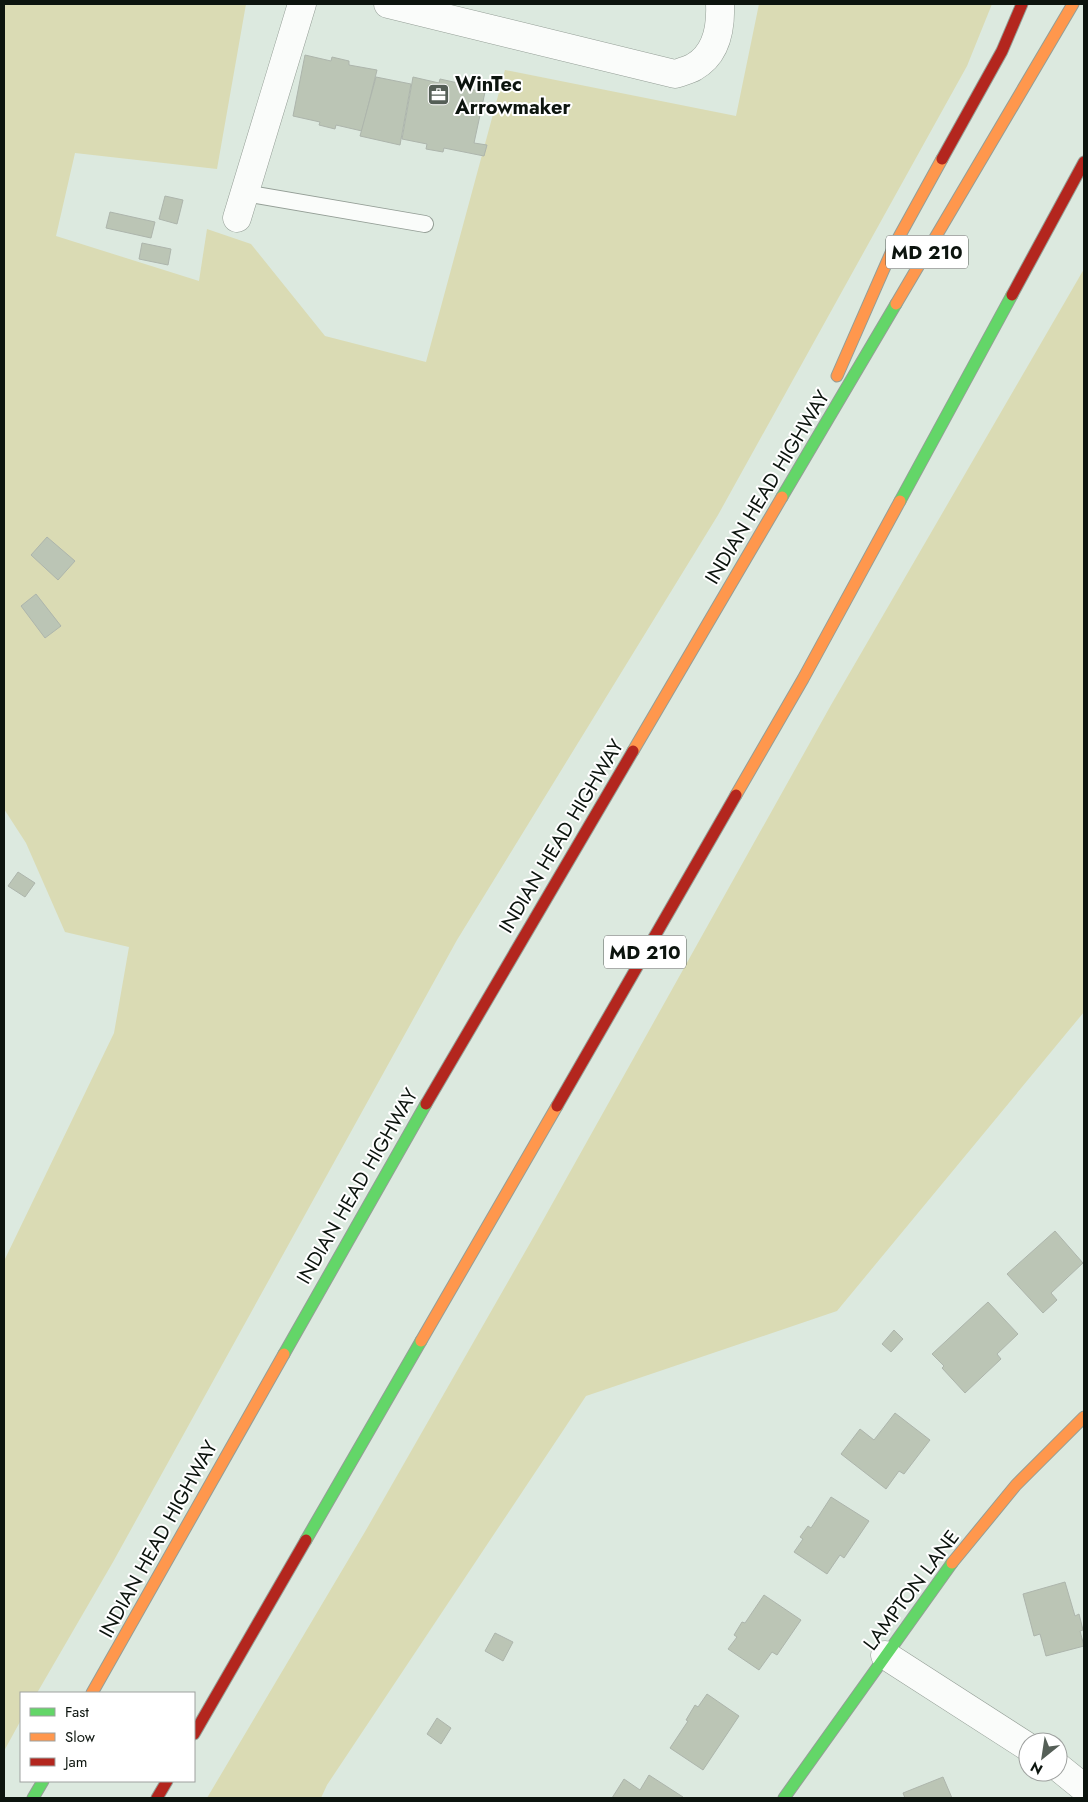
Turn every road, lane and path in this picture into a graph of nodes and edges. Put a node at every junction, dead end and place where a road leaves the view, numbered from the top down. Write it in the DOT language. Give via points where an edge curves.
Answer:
graph roads {
  1 [pos="302,4"];
  2 [pos="388,4"];
  3 [pos="720,4"];
  4 [pos="1022,4"];
  5 [pos="1073,4"];
  6 [pos="1084,162"];
  7 [pos="240,206"];
  8 [pos="425,224"];
  9 [pos="834,382"];
  10 [pos="826,400"];
  11 [pos="781,500"];
  12 [pos="1084,1417"];
  13 [pos="885,1655"];
  14 [pos="93,1692"];
  15 [pos="195,1732"];
  16 [pos="1018,1741"];
  17 [pos="1068,1775"];
  18 [pos="42,1782"];
  19 [pos="166,1782"];
  20 [pos="1084,1788"];
  21 [pos="33,1798"];
  22 [pos="157,1798"];
  23 [pos="784,1798"];
  1 -- 7 [label="street"];
  2 -- 3 [label="street" via="675,74 694,68 708,57 720,21"];
  4 -- 9 [label="main road" via="1002,51 894,246"];
  5 -- 11 [label="main road, INDIAN HEAD HIGHWAY / MD 210"];
  6 -- 15 [label="main road, MD 210" via="803,679"];
  7 -- 8 [label="lane"];
  10 -- 11 [label="main road"];
  11 -- 14 [label="main road, INDIAN HEAD HIGHWAY / MD 210" via="462,1040"];
  12 -- 13 [label="main road, LAMPTON LANE" via="1016,1485 959,1554"];
  13 -- 16 [label="street"];
  13 -- 23 [label="main road, LAMPTON LANE"];
  17 -- 20 [label="street"];
  18 -- 21 [label="main road"];
  19 -- 22 [label="main road"];
}
